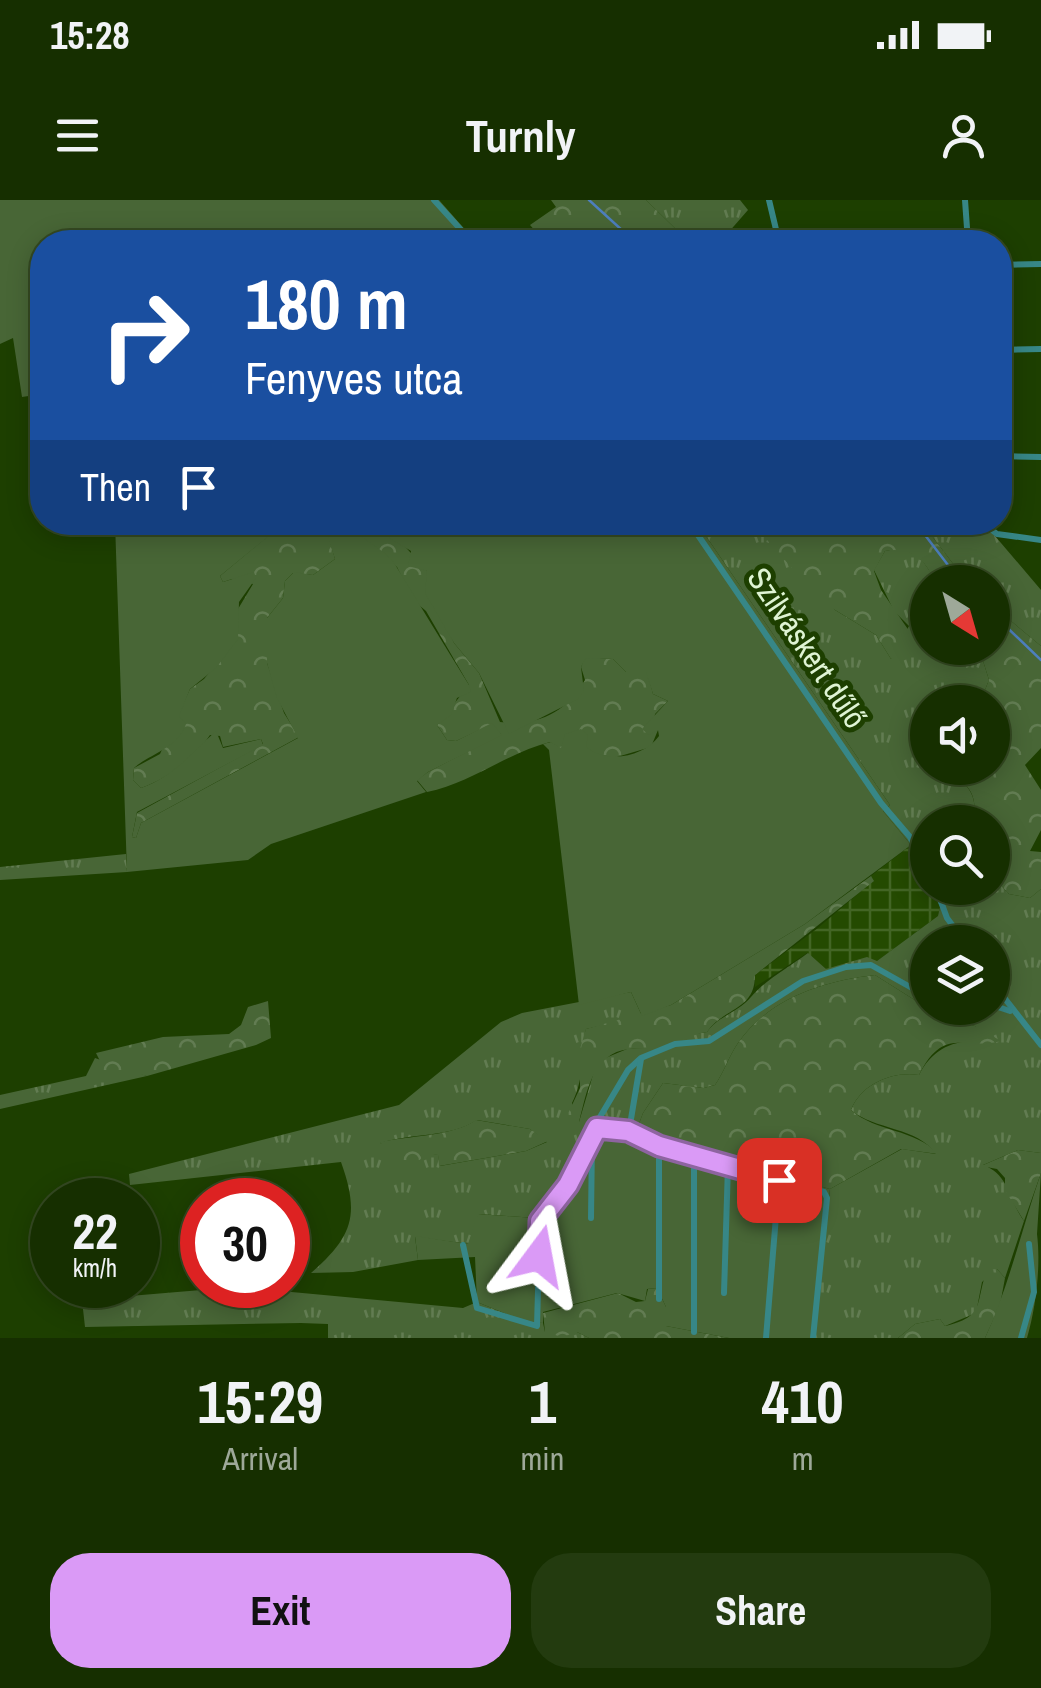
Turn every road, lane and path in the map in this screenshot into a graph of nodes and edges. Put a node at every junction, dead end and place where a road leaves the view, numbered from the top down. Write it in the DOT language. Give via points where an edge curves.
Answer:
graph roads {
  1 [pos="434,200"];
  2 [pos="768,200"];
  3 [pos="966,200"];
  4 [pos="461,230"];
  5 [pos="776,230"];
  6 [pos="967,230"];
  7 [pos="1041,264"];
  8 [pos="1012,265"];
  9 [pos="1041,349"];
  10 [pos="1012,350"];
  11 [pos="1012,456"];
  12 [pos="1041,457"];
  13 [pos="698,535"];
  14 [pos="1004,535"];
  15 [pos="1041,540"];
  16 [pos="910,837"];
  17 [pos="910,986"];
  18 [pos="1010,1008"];
  19 [pos="1010,1012"];
  20 [pos="1014,1014"];
  21 [pos="1041,1045"];
  22 [pos="642,1058"];
  23 [pos="592,1130"];
  24 [pos="628,1131"];
  25 [pos="659,1146"];
  26 [pos="694,1157"];
  27 [pos="728,1166"];
  28 [pos="779,1180"];
  29 [pos="591,1218"];
  30 [pos="463,1244"];
  31 [pos="1029,1244"];
  32 [pos="724,1293"];
  33 [pos="659,1298"];
  34 [pos="694,1332"];
  35 [pos="766,1338"];
  36 [pos="813,1338"];
  37 [pos="1021,1338"];
  1 -- 4 [label="street"];
  2 -- 5 [label="street"];
  3 -- 6 [label="street"];
  7 -- 8 [label="street"];
  9 -- 10 [label="street"];
  11 -- 12 [label="street"];
  13 -- 16 [label="street, Szilváskert dűlő"];
  14 -- 15 [label="street"];
  17 -- 22 [label="street" via="883,969 846,967 788,987 709,1040"];
  18 -- 20 [label="street"];
  19 -- 20 [label="street"];
  20 -- 21 [label="street"];
  22 -- 23 [label="street"];
  22 -- 24 [label="street"];
  23 -- 24 [label="street"];
  23 -- 29 [label="street"];
  23 -- 30 [label="street" via="568,1185 540,1221 537,1326 477,1308"];
  24 -- 25 [label="street"];
  25 -- 26 [label="street"];
  25 -- 33 [label="street"];
  26 -- 27 [label="street"];
  26 -- 34 [label="street"];
  27 -- 28 [label="street"];
  27 -- 32 [label="street"];
  28 -- 35 [label="street"];
  28 -- 36 [label="street" via="827,1198"];
  31 -- 37 [label="street" via="1034,1292"];
}
